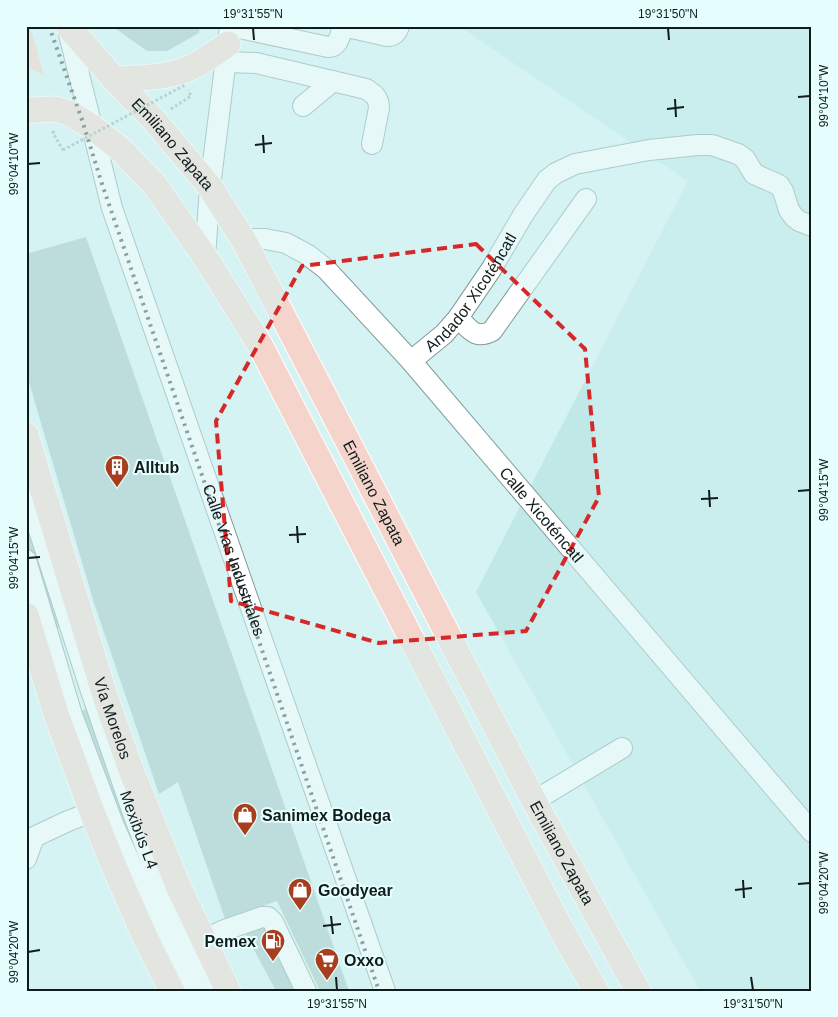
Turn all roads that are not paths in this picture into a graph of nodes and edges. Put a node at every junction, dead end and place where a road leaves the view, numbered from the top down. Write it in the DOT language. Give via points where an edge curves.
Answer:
graph roads {
  1 [pos="68,26"];
  2 [pos="399,26"];
  3 [pos="261,29"];
  4 [pos="228,40"];
  5 [pos="114,79"];
  6 [pos="333,81"];
  7 [pos="303,106"];
  8 [pos="26,112"];
  9 [pos="92,127"];
  10 [pos="372,144"];
  11 [pos="210,187"];
  12 [pos="586,199"];
  13 [pos="812,226"];
  14 [pos="243,239"];
  15 [pos="205,257"];
  16 [pos="458,318"];
  17 [pos="410,361"];
  18 [pos="26,435"];
  19 [pos="26,490"];
  20 [pos="26,560"];
  21 [pos="26,615"];
  22 [pos="622,748"];
  23 [pos="534,801"];
  24 [pos="92,812"];
  25 [pos="812,832"];
  26 [pos="26,859"];
  27 [pos="203,940"];
  28 [pos="172,991"];
  29 [pos="192,991"];
  30 [pos="211,991"];
  31 [pos="228,991"];
  32 [pos="306,991"];
  33 [pos="385,991"];
  34 [pos="596,991"];
  35 [pos="638,991"];
  1 -- 5 [label="main road, Emiliano Zapata"];
  1 -- 9 [label="street, Calle Vías Industriales"];
  2 -- 3 [label="street" via="394,35 387,36 343,26 337,44 331,47"];
  3 -- 4 [label="street"];
  4 -- 5 [label="main road" via="204,60 174,74"];
  4 -- 6 [label="street" via="256,63"];
  4 -- 11 [label="street"];
  5 -- 11 [label="main road, Emiliano Zapata" via="154,120"];
  6 -- 7 [label="street"];
  6 -- 10 [label="street" via="366,89 376,97 379,108"];
  8 -- 9 [label="main road" via="54,109 69,113"];
  9 -- 15 [label="main road" via="119,148 154,184"];
  9 -- 33 [label="street, Calle Vías Industriales" via="112,208"];
  11 -- 14 [label="main road, Emiliano Zapata"];
  11 -- 15 [label="street"];
  12 -- 16 [label="street" via="492,331 478,335"];
  13 -- 16 [label="street, Andador Xicoténcatl" via="794,217 779,185 754,174 738,154 712,145 649,150 575,164 547,180"];
  14 -- 17 [label="street, Calle Xicoténcatl" via="265,239 286,244 308,255 326,269"];
  14 -- 23 [label="main road, Emiliano Zapata"];
  15 -- 34 [label="main road" via="260,345"];
  16 -- 17 [label="street, Andador Xicoténcatl" via="444,334"];
  17 -- 25 [label="street, Calle Xicoténcatl"];
  18 -- 27 [label="main road, Vía Morelos" via="108,705 158,837"];
  19 -- 30 [label="street, Mexibús L4" via="134,816 175,920"];
  20 -- 29 [label="street, Mexibús L4" via="72,715 114,826"];
  21 -- 24 [label="main road" via="56,714"];
  22 -- 23 [label="street"];
  23 -- 35 [label="main road, Emiliano Zapata"];
  24 -- 26 [label="street" via="34,837"];
  24 -- 28 [label="main road" via="145,937"];
  27 -- 31 [label="main road, Vía Morelos"];
  27 -- 32 [label="street" via="268,917"];
}
